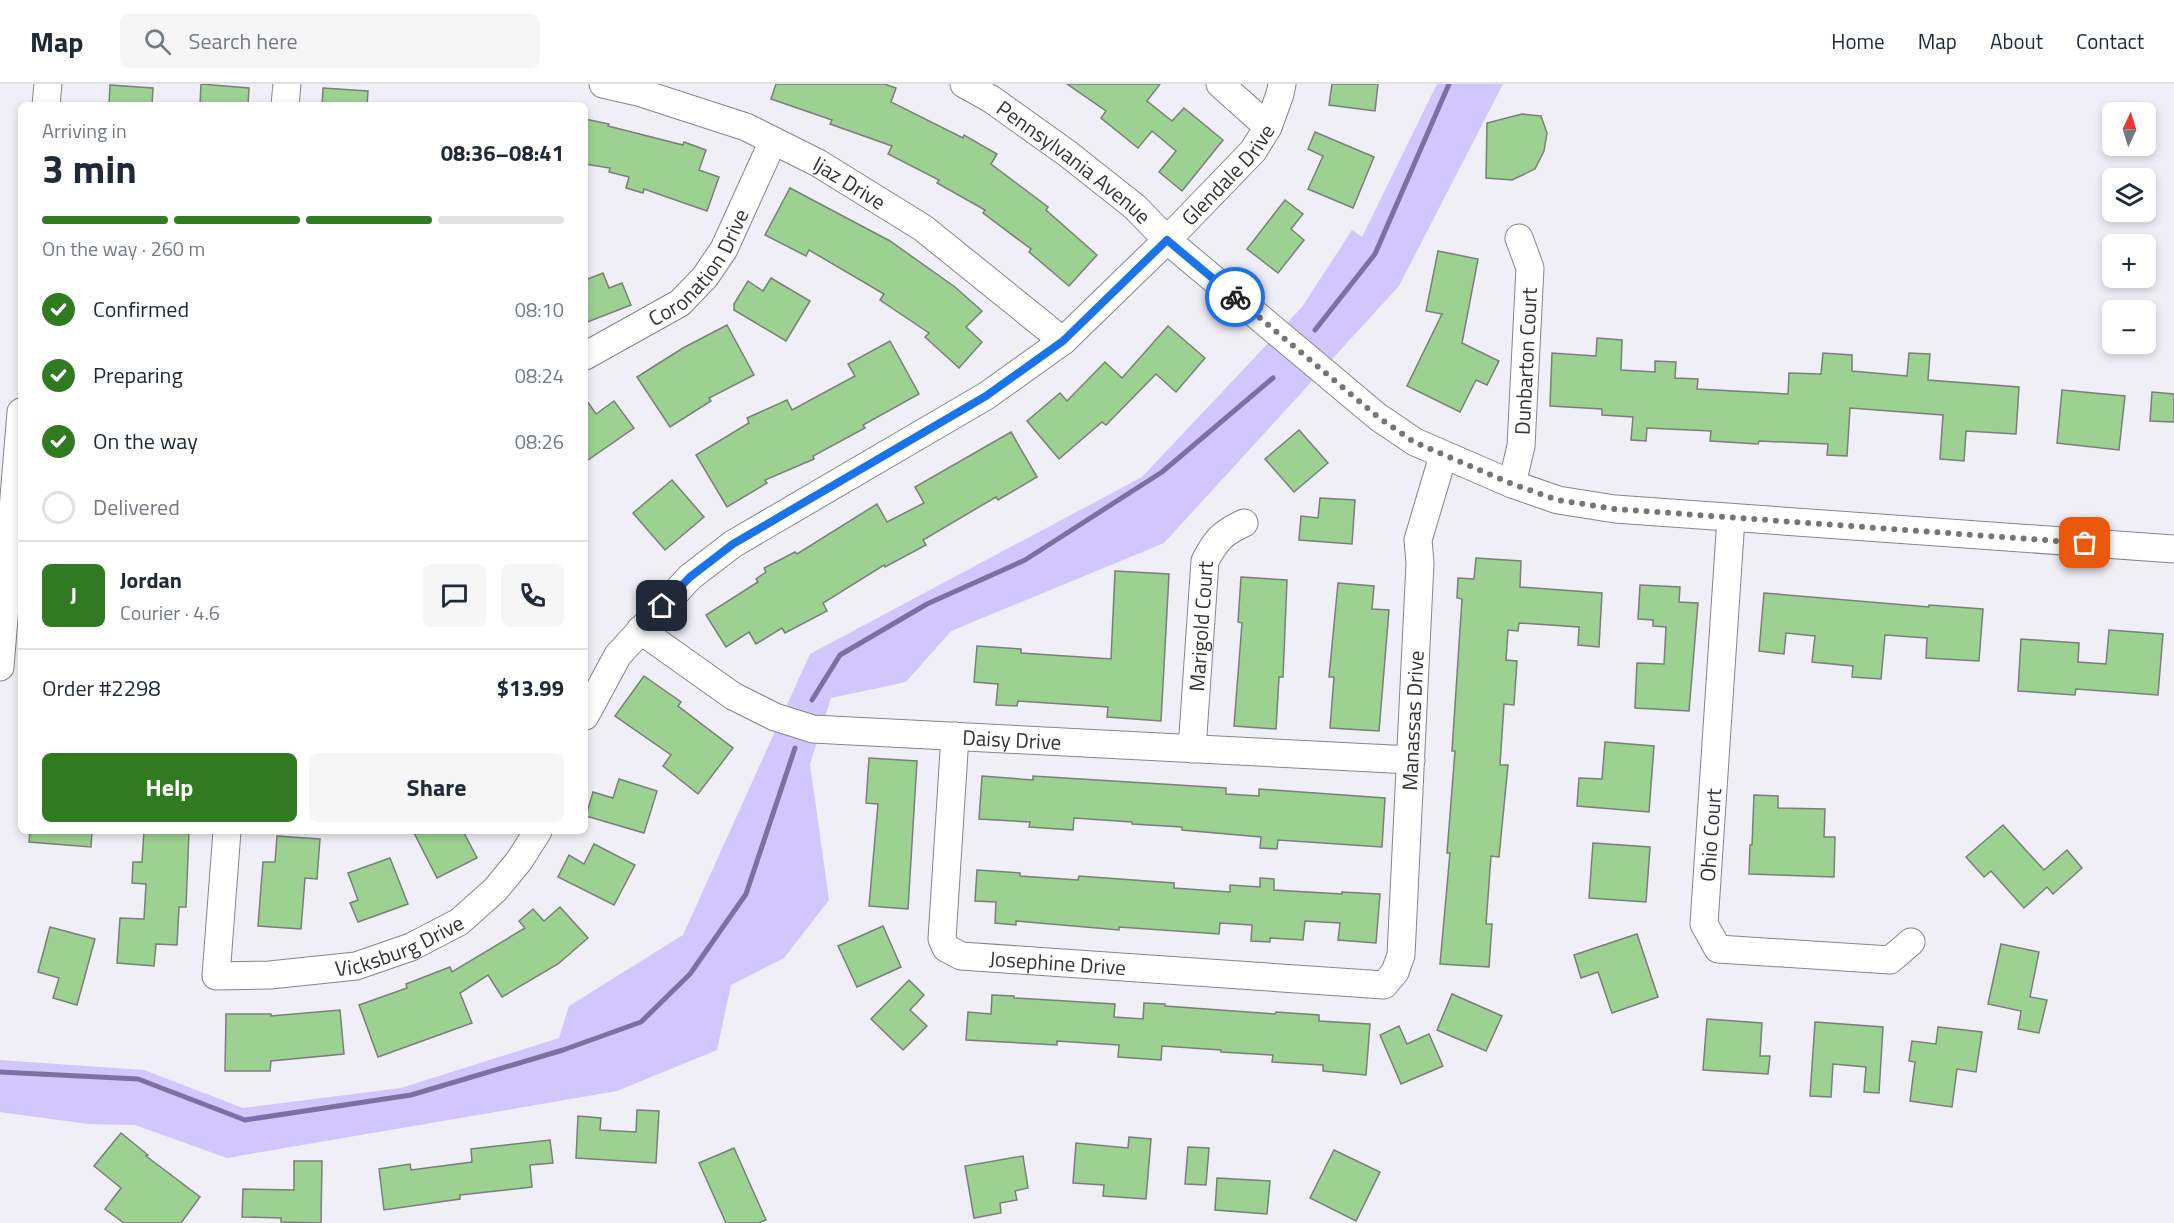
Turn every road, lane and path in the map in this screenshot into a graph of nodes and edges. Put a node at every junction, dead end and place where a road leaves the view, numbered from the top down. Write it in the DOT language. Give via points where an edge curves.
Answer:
graph roads {
  1 [pos="48,84"];
  2 [pos="287,84"];
  3 [pos="603,84"];
  4 [pos="964,84"];
  5 [pos="1220,84"];
  6 [pos="1282,84"];
  7 [pos="46,102"];
  8 [pos="285,102"];
  9 [pos="1268,127"];
  10 [pos="773,141"];
  11 [pos="1519,238"];
  12 [pos="1167,240"];
  13 [pos="1063,341"];
  14 [pos="588,354"];
  15 [pos="18,448"];
  16 [pos="1443,456"];
  17 [pos="1512,484"];
  18 [pos="1731,518"];
  19 [pos="1244,523"];
  20 [pos="2174,549"];
  21 [pos="640,630"];
  22 [pos="0,667"];
  23 [pos="588,710"];
  24 [pos="955,736"];
  25 [pos="1192,749"];
  26 [pos="1412,760"];
  27 [pos="227,834"];
  28 [pos="536,834"];
  29 [pos="1911,942"];
  30 [pos="1384,985"];
  1 -- 7 [label="street"];
  2 -- 8 [label="street"];
  3 -- 10 [label="street, Ijaz Drive" via="746,127"];
  4 -- 12 [label="street, Pennsylvania Avenue" via="1068,154 1135,207"];
  5 -- 9 [label="street, Glendale Drive"];
  6 -- 9 [label="street"];
  9 -- 12 [label="street, Glendale Drive" via="1253,151"];
  10 -- 13 [label="street, Ijaz Drive" via="818,163 923,228"];
  10 -- 14 [label="street, Coronation Drive" via="724,249 705,277 680,303"];
  11 -- 17 [label="street, Dunbarton Court" via="1530,268 1521,446"];
  12 -- 13 [label="street"];
  12 -- 16 [label="street, Pennsylvania Avenue" via="1378,417"];
  13 -- 21 [label="street" via="986,396 733,544 690,577"];
  15 -- 22 [label="street"];
  16 -- 17 [label="street, Pennsylvania Avenue"];
  16 -- 26 [label="street, Manassas Drive" via="1418,540"];
  17 -- 18 [label="street, Pennsylvania Avenue" via="1558,500 1615,509"];
  18 -- 20 [label="street, Pennsylvania Avenue"];
  18 -- 29 [label="street, Ohio Court" via="1704,924 1718,949 1890,960"];
  19 -- 25 [label="street, Marigold Court" via="1215,542 1205,561"];
  21 -- 23 [label="street" via="618,655"];
  21 -- 24 [label="street, Daisy Drive" via="733,696 776,717 813,729"];
  24 -- 25 [label="street, Daisy Drive"];
  24 -- 30 [label="street, Josephine Drive" via="942,939 946,948 961,956"];
  25 -- 26 [label="street, Daisy Drive"];
  26 -- 30 [label="street, Manassas Drive" via="1401,955 1395,972"];
  27 -- 28 [label="street, Vicksburg Drive" via="216,976 356,966 411,947 459,922 495,890"];
}
